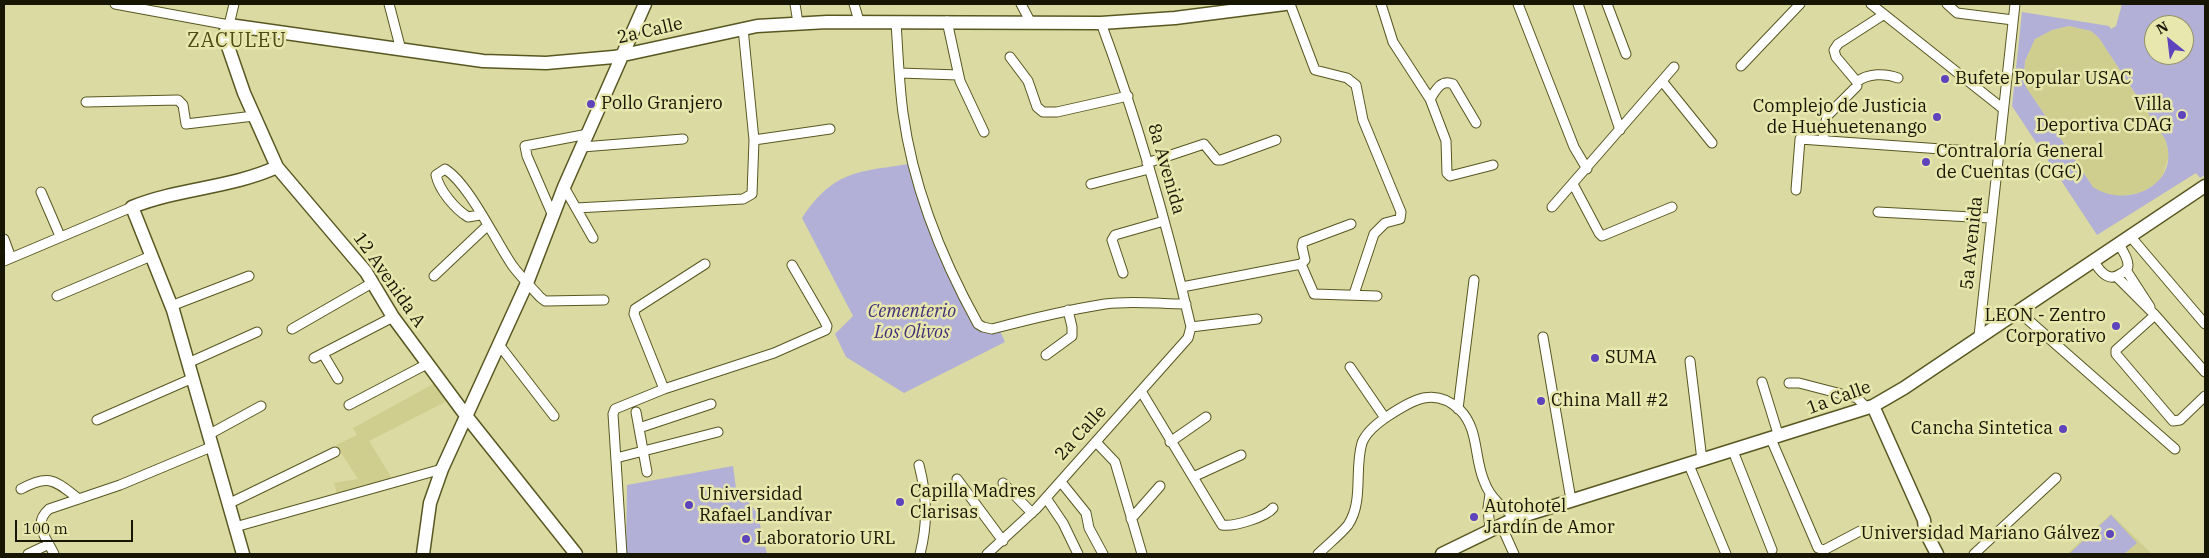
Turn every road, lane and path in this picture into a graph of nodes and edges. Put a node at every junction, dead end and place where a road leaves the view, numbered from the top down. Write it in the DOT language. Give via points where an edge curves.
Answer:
graph roads {
  1 [pos="115,4"];
  2 [pos="234,4"];
  3 [pos="389,4"];
  4 [pos="645,4"];
  5 [pos="795,4"];
  6 [pos="854,4"];
  7 [pos="1021,4"];
  8 [pos="1285,4"];
  9 [pos="1290,4"];
  10 [pos="1381,4"];
  11 [pos="1518,4"];
  12 [pos="1578,4"];
  13 [pos="1607,4"];
  14 [pos="1800,4"];
  15 [pos="1871,4"];
  16 [pos="1947,4"];
  17 [pos="2015,4"];
  18 [pos="125,5"];
  19 [pos="1883,15"];
  20 [pos="2013,20"];
  21 [pos="947,21"];
  22 [pos="1030,21"];
  23 [pos="859,22"];
  24 [pos="896,22"];
  25 [pos="798,23"];
  26 [pos="1101,23"];
  27 [pos="229,25"];
  28 [pos="743,28"];
  29 [pos="402,50"];
  30 [pos="1626,54"];
  31 [pos="622,55"];
  32 [pos="1010,57"];
  33 [pos="1741,66"];
  34 [pos="1674,67"];
  35 [pos="900,73"];
  36 [pos="958,75"];
  37 [pos="1898,78"];
  38 [pos="1662,81"];
  39 [pos="1857,82"];
  40 [pos="1128,96"];
  41 [pos="1430,99"];
  42 [pos="86,102"];
  43 [pos="2002,108"];
  44 [pos="254,116"];
  45 [pos="1476,123"];
  46 [pos="830,129"];
  47 [pos="1620,130"];
  48 [pos="984,132"];
  49 [pos="588,134"];
  50 [pos="683,140"];
  51 [pos="754,140"];
  52 [pos="1276,140"];
  53 [pos="1823,140"];
  54 [pos="1712,143"];
  55 [pos="582,147"];
  56 [pos="1998,152"];
  57 [pos="1493,165"];
  58 [pos="1148,166"];
  59 [pos="278,167"];
  60 [pos="1587,169"];
  61 [pos="1091,184"];
  62 [pos="1573,184"];
  63 [pos="564,187"];
  64 [pos="1796,190"];
  65 [pos="2204,190"];
  66 [pos="41,192"];
  67 [pos="132,207"];
  68 [pos="1552,207"];
  69 [pos="1672,207"];
  70 [pos="576,208"];
  71 [pos="1878,212"];
  72 [pos="480,215"];
  73 [pos="552,216"];
  74 [pos="1990,218"];
  75 [pos="1164,221"];
  76 [pos="1351,224"];
  77 [pos="488,225"];
  78 [pos="60,236"];
  79 [pos="2130,236"];
  80 [pos="593,238"];
  81 [pos="4,239"];
  82 [pos="2118,243"];
  83 [pos="151,256"];
  84 [pos="7,260"];
  85 [pos="2093,260"];
  86 [pos="705,264"];
  87 [pos="1301,264"];
  88 [pos="792,265"];
  89 [pos="2126,270"];
  90 [pos="1123,273"];
  91 [pos="249,276"];
  92 [pos="434,276"];
  93 [pos="2117,277"];
  94 [pos="1474,280"];
  95 [pos="372,283"];
  96 [pos="528,283"];
  97 [pos="1182,287"];
  98 [pos="1354,294"];
  99 [pos="57,296"];
  100 [pos="1377,296"];
  101 [pos="604,300"];
  102 [pos="1186,304"];
  103 [pos="171,306"];
  104 [pos="1068,310"];
  105 [pos="2018,311"];
  106 [pos="2153,313"];
  107 [pos="394,318"];
  108 [pos="1257,319"];
  109 [pos="2205,324"];
  110 [pos="1192,327"];
  111 [pos="292,329"];
  112 [pos="257,332"];
  113 [pos="1979,336"];
  114 [pos="1543,337"];
  115 [pos="500,346"];
  116 [pos="323,354"];
  117 [pos="1046,355"];
  118 [pos="314,358"];
  119 [pos="1690,361"];
  120 [pos="188,363"];
  121 [pos="427,364"];
  122 [pos="1350,367"];
  123 [pos="2205,372"];
  124 [pos="193,378"];
  125 [pos="338,379"];
  126 [pos="1762,382"];
  127 [pos="1789,384"];
  128 [pos="664,389"];
  129 [pos="1141,391"];
  130 [pos="2205,396"];
  131 [pos="711,404"];
  132 [pos="349,405"];
  133 [pos="261,406"];
  134 [pos="1870,407"];
  135 [pos="1458,409"];
  136 [pos="636,412"];
  137 [pos="554,416"];
  138 [pos="467,417"];
  139 [pos="1206,417"];
  140 [pos="1385,418"];
  141 [pos="96,420"];
  142 [pos="639,428"];
  143 [pos="718,432"];
  144 [pos="1775,438"];
  145 [pos="210,441"];
  146 [pos="1096,442"];
  147 [pos="1170,442"];
  148 [pos="2174,449"];
  149 [pos="643,451"];
  150 [pos="1734,451"];
  151 [pos="336,452"];
  152 [pos="1241,455"];
  153 [pos="616,458"];
  154 [pos="1702,460"];
  155 [pos="919,465"];
  156 [pos="1689,465"];
  157 [pos="442,469"];
  158 [pos="647,472"];
  159 [pos="1193,477"];
  160 [pos="2056,478"];
  161 [pos="957,479"];
  162 [pos="1061,482"];
  163 [pos="1003,483"];
  164 [pos="1160,486"];
  165 [pos="21,488"];
  166 [pos="1490,494"];
  167 [pos="1046,498"];
  168 [pos="79,499"];
  169 [pos="1571,500"];
  170 [pos="228,504"];
  171 [pos="1273,508"];
  172 [pos="1032,513"];
  173 [pos="1516,518"];
  174 [pos="1132,519"];
  175 [pos="1924,520"];
  176 [pos="235,528"];
  177 [pos="1496,528"];
  178 [pos="1860,531"];
  179 [pos="1003,541"];
  180 [pos="49,544"];
  181 [pos="1772,550"];
  182 [pos="28,554"];
  183 [pos="54,554"];
  184 [pos="243,554"];
  185 [pos="423,554"];
  186 [pos="576,554"];
  187 [pos="622,554"];
  188 [pos="920,554"];
  189 [pos="987,554"];
  190 [pos="1078,554"];
  191 [pos="1103,554"];
  192 [pos="1142,554"];
  193 [pos="1318,554"];
  194 [pos="1442,554"];
  195 [pos="1514,554"];
  196 [pos="1726,554"];
  197 [pos="1937,554"];
  198 [pos="1946,554"];
  199 [pos="1974,554"];
  1 -- 18 [label="street, 2a Calle"];
  2 -- 27 [label="street, 12 Avenida A"];
  3 -- 29 [label="street"];
  4 -- 31 [label="main road"];
  5 -- 25 [label="street"];
  6 -- 23 [label="street"];
  7 -- 22 [label="street"];
  8 -- 26 [label="main road, 2a Calle" via="1175,18"];
  9 -- 98 [label="street" via="1315,70 1347,78 1356,86 1363,120 1401,212 1400,219 1385,223 1374,234"];
  10 -- 41 [label="street" via="1393,42"];
  11 -- 60 [label="street" via="1574,147"];
  12 -- 47 [label="street"];
  13 -- 30 [label="street"];
  14 -- 33 [label="street"];
  15 -- 19 [label="street"];
  16 -- 20 [label="street" via="1957,13"];
  17 -- 20 [label="street, 5a Avenida"];
  18 -- 27 [label="street, 2a Calle"];
  19 -- 39 [label="street" via="1838,44 1834,50"];
  19 -- 43 [label="street"];
  20 -- 43 [label="street, 5a Avenida"];
  21 -- 22 [label="main road, 2a Calle"];
  21 -- 24 [label="main road, 2a Calle"];
  21 -- 36 [label="street"];
  22 -- 26 [label="main road, 2a Calle"];
  23 -- 24 [label="main road, 2a Calle"];
  23 -- 25 [label="main road, 2a Calle"];
  24 -- 35 [label="street"];
  25 -- 28 [label="main road, 2a Calle"];
  26 -- 40 [label="street, 8a Avenida"];
  27 -- 29 [label="main road, 2a Calle"];
  27 -- 44 [label="main road, 12 Avenida A" via="224,35 227,47"];
  28 -- 31 [label="main road, 2a Calle"];
  28 -- 51 [label="street"];
  29 -- 31 [label="main road, 2a Calle" via="483,60 546,63"];
  31 -- 49 [label="main road"];
  32 -- 40 [label="street" via="1028,80 1036,107 1043,112 1057,112"];
  34 -- 38 [label="street"];
  35 -- 36 [label="street"];
  35 -- 104 [label="street" via="909,144 938,244 978,324 992,329"];
  36 -- 48 [label="street"];
  37 -- 39 [label="street" via="1889,74 1865,77"];
  38 -- 47 [label="street"];
  38 -- 54 [label="street"];
  39 -- 53 [label="street" via="1854,90 1827,116"];
  40 -- 58 [label="street, 8a Avenida"];
  41 -- 45 [label="street" via="1441,85 1450,82"];
  41 -- 57 [label="street" via="1446,141 1447,173 1450,176 1462,174"];
  42 -- 44 [label="street" via="178,100 183,105 186,124"];
  43 -- 56 [label="street, 5a Avenida"];
  44 -- 59 [label="main road, 12 Avenida A"];
  46 -- 51 [label="street"];
  47 -- 60 [label="street"];
  49 -- 55 [label="main road"];
  49 -- 73 [label="street" via="525,146"];
  50 -- 55 [label="street"];
  51 -- 70 [label="street" via="752,194 743,199"];
  52 -- 58 [label="street" via="1220,160 1204,144"];
  53 -- 56 [label="street"];
  53 -- 64 [label="street" via="1800,140"];
  55 -- 63 [label="main road"];
  56 -- 74 [label="street, 5a Avenida"];
  58 -- 61 [label="street"];
  58 -- 75 [label="street, 8a Avenida"];
  59 -- 67 [label="main road" via="255,177 159,196"];
  59 -- 95 [label="main road, 12 Avenida A"];
  60 -- 62 [label="street"];
  62 -- 68 [label="street"];
  62 -- 69 [label="street" via="1602,236"];
  63 -- 70 [label="street"];
  63 -- 73 [label="main road"];
  65 -- 79 [label="main road, 1a Calle"];
  66 -- 78 [label="street"];
  67 -- 78 [label="street"];
  67 -- 83 [label="main road"];
  70 -- 80 [label="street"];
  71 -- 74 [label="street"];
  72 -- 72 [label="street" via="468,217 459,211 436,175 445,169 454,175"];
  72 -- 77 [label="street"];
  73 -- 96 [label="main road"];
  74 -- 113 [label="street, 5a Avenida"];
  75 -- 90 [label="street" via="1115,235 1112,240"];
  75 -- 97 [label="street, 8a Avenida"];
  76 -- 87 [label="street" via="1303,242 1305,260"];
  77 -- 92 [label="street"];
  77 -- 96 [label="street" via="511,264"];
  78 -- 84 [label="street"];
  79 -- 82 [label="main road, 1a Calle"];
  79 -- 109 [label="street"];
  81 -- 84 [label="street"];
  82 -- 85 [label="main road, 1a Calle"];
  82 -- 89 [label="street" via="2126,260"];
  83 -- 99 [label="street"];
  83 -- 103 [label="main road"];
  85 -- 93 [label="street" via="2104,274"];
  85 -- 105 [label="main road, 1a Calle"];
  86 -- 128 [label="street" via="635,309 634,314"];
  87 -- 97 [label="street"];
  87 -- 98 [label="street" via="1314,294"];
  88 -- 128 [label="street" via="824,320 826,330 774,353"];
  89 -- 93 [label="street"];
  89 -- 106 [label="street"];
  91 -- 103 [label="street"];
  93 -- 106 [label="street"];
  94 -- 135 [label="street"];
  95 -- 107 [label="main road, 12 Avenida A"];
  95 -- 111 [label="street"];
  96 -- 101 [label="street" via="545,301"];
  96 -- 115 [label="main road"];
  97 -- 102 [label="street, 8a Avenida"];
  98 -- 100 [label="street"];
  102 -- 104 [label="street" via="1106,304"];
  102 -- 110 [label="street, 8a Avenida"];
  103 -- 120 [label="main road"];
  104 -- 117 [label="street" via="1072,336"];
  105 -- 113 [label="main road, 1a Calle"];
  105 -- 148 [label="street"];
  106 -- 123 [label="street"];
  106 -- 130 [label="street" via="2116,350 2116,354 2173,421 2180,420"];
  107 -- 116 [label="street"];
  107 -- 121 [label="main road, 12 Avenida A"];
  108 -- 110 [label="street"];
  110 -- 129 [label="street, 2a Calle" via="1188,338"];
  112 -- 120 [label="street"];
  113 -- 134 [label="main road, 1a Calle" via="1904,388"];
  114 -- 169 [label="street"];
  115 -- 137 [label="street"];
  115 -- 138 [label="main road"];
  116 -- 118 [label="street"];
  116 -- 125 [label="street"];
  119 -- 154 [label="street"];
  120 -- 124 [label="main road"];
  121 -- 132 [label="street"];
  121 -- 138 [label="main road, 12 Avenida A"];
  122 -- 140 [label="street"];
  124 -- 141 [label="street"];
  124 -- 145 [label="main road"];
  126 -- 144 [label="street"];
  127 -- 134 [label="street" via="1799,383 1857,398"];
  128 -- 153 [label="street" via="615,409"];
  129 -- 146 [label="street, 2a Calle"];
  129 -- 147 [label="street"];
  131 -- 142 [label="street"];
  133 -- 145 [label="street"];
  134 -- 144 [label="main road, 1a Calle"];
  134 -- 175 [label="main road"];
  135 -- 140 [label="street" via="1436,398 1425,397 1406,403"];
  135 -- 166 [label="street" via="1472,429 1480,469"];
  136 -- 142 [label="street"];
  138 -- 157 [label="main road"];
  138 -- 186 [label="main road, 12 Avenida A"];
  139 -- 147 [label="street"];
  140 -- 193 [label="street" via="1363,441 1356,502 1348,524"];
  142 -- 149 [label="street"];
  143 -- 149 [label="street"];
  144 -- 150 [label="main road, 1a Calle"];
  144 -- 178 [label="street" via="1818,548 1824,550"];
  145 -- 168 [label="street" via="120,485"];
  145 -- 170 [label="main road"];
  146 -- 162 [label="street, 2a Calle"];
  146 -- 174 [label="street" via="1115,462"];
  147 -- 159 [label="street"];
  149 -- 153 [label="street"];
  149 -- 158 [label="street"];
  150 -- 154 [label="main road, 1a Calle"];
  150 -- 181 [label="street"];
  151 -- 170 [label="street"];
  152 -- 159 [label="street"];
  153 -- 187 [label="street"];
  154 -- 156 [label="main road, 1a Calle"];
  155 -- 188 [label="street" via="926,507 926,527"];
  156 -- 169 [label="main road, 1a Calle"];
  156 -- 196 [label="street"];
  157 -- 176 [label="street"];
  157 -- 185 [label="main road" via="430,503"];
  159 -- 171 [label="street" via="1222,526 1265,515"];
  160 -- 199 [label="street"];
  161 -- 179 [label="street"];
  162 -- 167 [label="street, 2a Calle"];
  162 -- 191 [label="street" via="1086,513 1089,528"];
  163 -- 172 [label="street"];
  164 -- 174 [label="street"];
  165 -- 168 [label="street" via="38,480 48,480 57,482"];
  166 -- 173 [label="street"];
  166 -- 177 [label="street" via="1488,508"];
  167 -- 172 [label="street, 2a Calle"];
  167 -- 190 [label="street"];
  168 -- 180 [label="street" via="49,509 41,516 39,523"];
  169 -- 173 [label="main road, 1a Calle"];
  170 -- 176 [label="main road"];
  172 -- 179 [label="street, 2a Calle"];
  173 -- 177 [label="main road, 1a Calle"];
  174 -- 192 [label="street"];
  175 -- 197 [label="main road"];
  175 -- 198 [label="main road" via="1932,527"];
  176 -- 184 [label="main road"];
  177 -- 194 [label="main road, 1a Calle"];
  177 -- 195 [label="street"];
  179 -- 189 [label="street, 2a Calle"];
  180 -- 182 [label="street"];
  180 -- 183 [label="street"];
}
